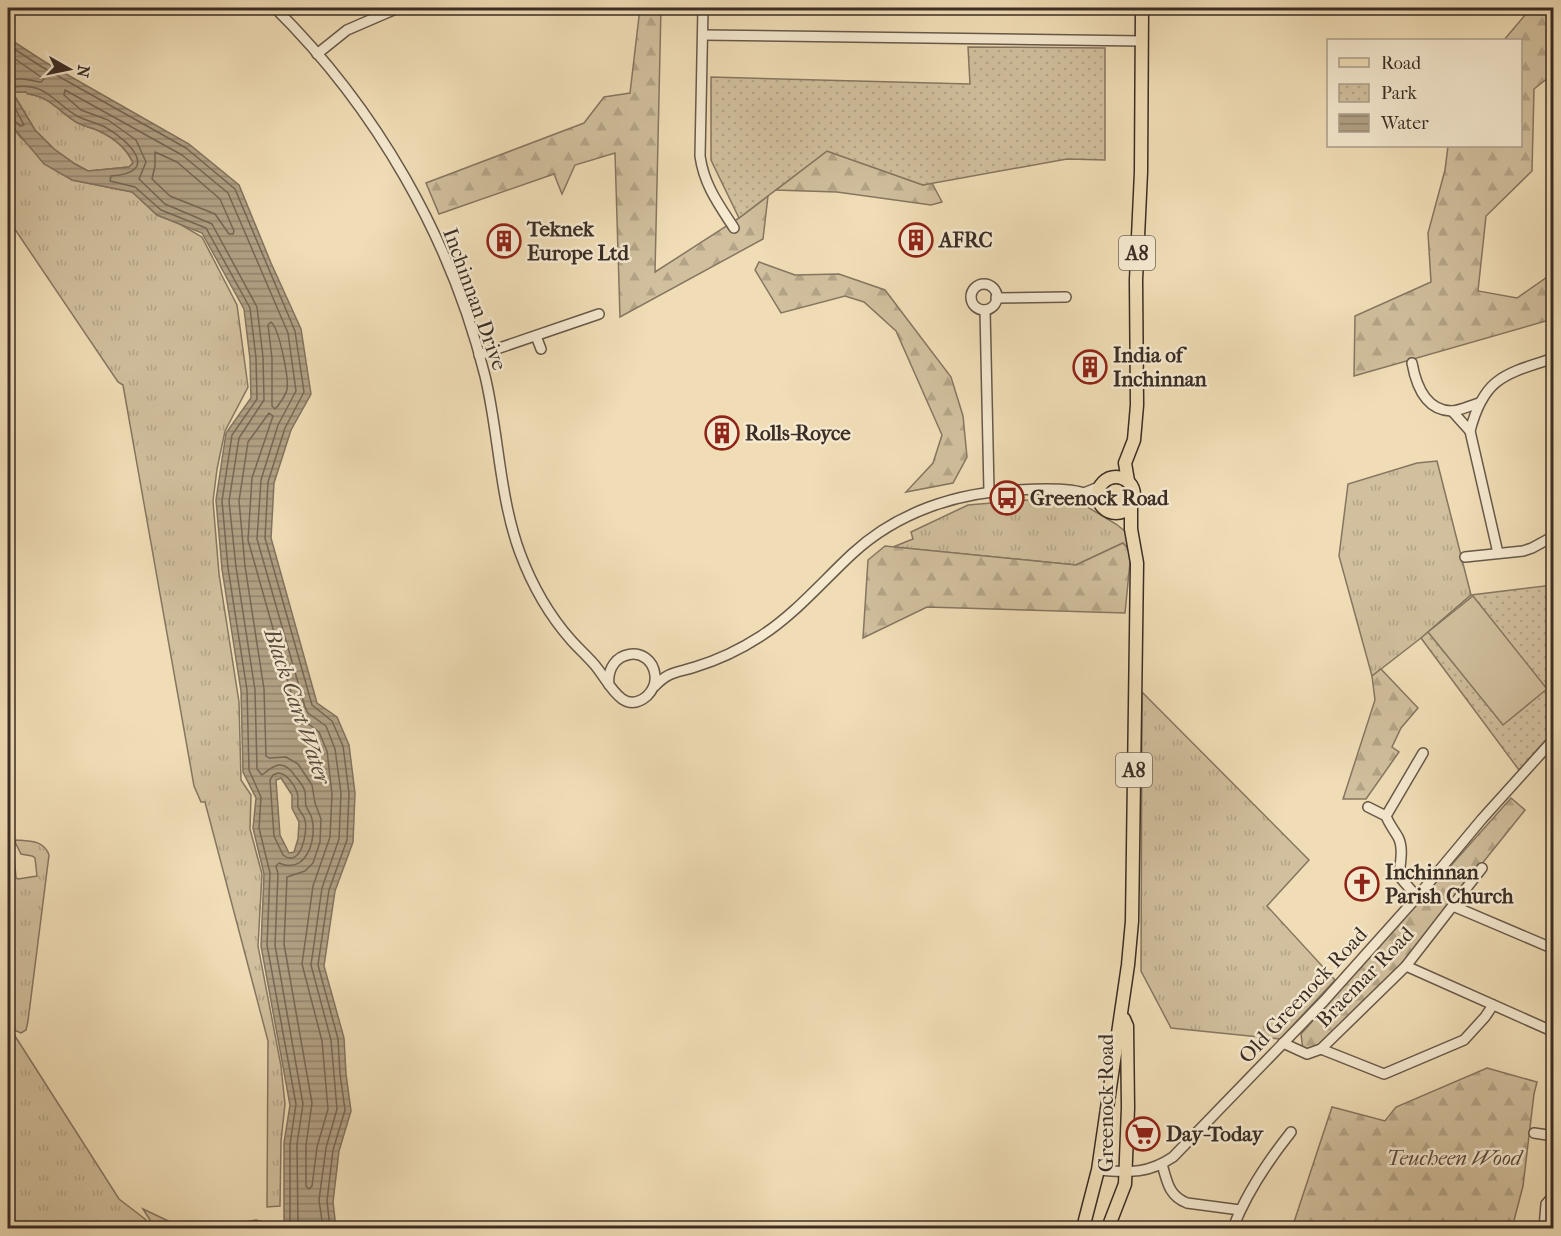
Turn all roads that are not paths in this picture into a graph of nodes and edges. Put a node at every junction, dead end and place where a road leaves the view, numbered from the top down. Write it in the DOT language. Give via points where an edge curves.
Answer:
graph roads {
  1 [pos="274,8"];
  2 [pos="398,8"];
  3 [pos="703,8"];
  4 [pos="1142,8"];
  5 [pos="703,35"];
  6 [pos="1142,41"];
  7 [pos="317,54"];
  8 [pos="734,228"];
  9 [pos="1066,297"];
  10 [pos="996,298"];
  11 [pos="986,310"];
  12 [pos="599,314"];
  13 [pos="536,336"];
  14 [pos="541,349"];
  15 [pos="479,355"];
  16 [pos="1554,358"];
  17 [pos="1412,363"];
  18 [pos="1479,403"];
  19 [pos="1452,411"];
  20 [pos="1470,431"];
  21 [pos="1125,464"];
  22 [pos="1128,481"];
  23 [pos="1106,482"];
  24 [pos="989,491"];
  25 [pos="1084,493"];
  26 [pos="1101,504"];
  27 [pos="1131,506"];
  28 [pos="1116,513"];
  29 [pos="1131,529"];
  30 [pos="1554,536"];
  31 [pos="1498,553"];
  32 [pos="1465,557"];
  33 [pos="592,662"];
  34 [pos="614,662"];
  35 [pos="652,665"];
  36 [pos="674,671"];
  37 [pos="609,685"];
  38 [pos="654,688"];
  39 [pos="1554,739"];
  40 [pos="1424,753"];
  41 [pos="1368,807"];
  42 [pos="1386,816"];
  43 [pos="1482,868"];
  44 [pos="1417,897"];
  45 [pos="1453,906"];
  46 [pos="1554,949"];
  47 [pos="1406,966"];
  48 [pos="1493,1005"];
  49 [pos="1122,1012"];
  50 [pos="1554,1032"];
  51 [pos="1283,1043"];
  52 [pos="1320,1049"];
  53 [pos="1128,1110"];
  54 [pos="1107,1112"];
  55 [pos="1291,1132"];
  56 [pos="1534,1133"];
  57 [pos="1554,1136"];
  58 [pos="1162,1164"];
  59 [pos="1098,1170"];
  60 [pos="1126,1172"];
  61 [pos="1554,1195"];
  62 [pos="1240,1210"];
  63 [pos="1083,1228"];
  64 [pos="1108,1228"];
  65 [pos="1233,1228"];
  66 [pos="1544,1228"];
  1 -- 7 [label="street, Inchinnan Drive"];
  2 -- 7 [label="street" via="347,30"];
  3 -- 5 [label="street"];
  4 -- 6 [label="main road, A8"];
  5 -- 6 [label="street"];
  5 -- 8 [label="street" via="702,173"];
  6 -- 21 [label="main road, A8" via="1137,426"];
  7 -- 15 [label="street, Inchinnan Drive" via="360,108 409,184 445,258"];
  9 -- 10 [label="street"];
  10 -- 11 [label="street"];
  10 -- 11 [label="street" via="988,285 973,290 974,306"];
  11 -- 24 [label="street"];
  12 -- 13 [label="street"];
  13 -- 14 [label="street"];
  13 -- 15 [label="street"];
  15 -- 33 [label="street, Inchinnan Drive" via="506,500 520,551 550,614"];
  16 -- 18 [label="street" via="1503,376"];
  17 -- 19 [label="street" via="1415,380 1426,399"];
  18 -- 19 [label="street"];
  18 -- 20 [label="street"];
  19 -- 20 [label="street"];
  20 -- 31 [label="street"];
  21 -- 22 [label="main road, A8"];
  21 -- 23 [label="main road, A8"];
  22 -- 23 [label="main road" via="1121,478"];
  22 -- 27 [label="main road, A8" via="1134,493"];
  23 -- 25 [label="street"];
  23 -- 26 [label="main road" via="1099,495"];
  24 -- 25 [label="street" via="1049,489"];
  24 -- 36 [label="street" via="935,504 892,525 854,552 790,614 761,636 730,654"];
  25 -- 26 [label="street"];
  26 -- 28 [label="main road"];
  27 -- 28 [label="main road"];
  27 -- 29 [label="main road, Greenock Road / A8"];
  28 -- 29 [label="main road"];
  29 -- 49 [label="main road, Greenock Road / A8" via="1137,563 1132,921"];
  30 -- 31 [label="street" via="1532,548"];
  31 -- 32 [label="street"];
  33 -- 34 [label="street"];
  33 -- 37 [label="street, Inchinnan Drive"];
  34 -- 35 [label="street" via="632,654"];
  34 -- 37 [label="street"];
  35 -- 36 [label="street"];
  35 -- 38 [label="street"];
  36 -- 38 [label="street"];
  37 -- 38 [label="street" via="627,701 642,699"];
  39 -- 44 [label="street, Old Greenock Road"];
  40 -- 42 [label="street"];
  41 -- 42 [label="street"];
  42 -- 44 [label="street" via="1401,843 1399,876"];
  43 -- 45 [label="street, Braemar Road"];
  44 -- 51 [label="street, Old Greenock Road"];
  45 -- 46 [label="street"];
  45 -- 47 [label="street, Braemar Road"];
  47 -- 48 [label="street"];
  47 -- 52 [label="street, Braemar Road"];
  48 -- 50 [label="street"];
  48 -- 52 [label="street" via="1464,1040 1384,1074"];
  49 -- 53 [label="main road, Greenock Road / A8" via="1127,1026"];
  49 -- 54 [label="main road, Greenock Road / A8"];
  51 -- 52 [label="street, Braemar Road" via="1307,1054"];
  51 -- 58 [label="street, Old Greenock Road"];
  53 -- 54 [label="main road"];
  53 -- 60 [label="main road, Greenock Road / A8"];
  54 -- 59 [label="main road, Greenock Road / A8"];
  55 -- 62 [label="street" via="1270,1158"];
  56 -- 57 [label="street"];
  58 -- 60 [label="street, Old Greenock Road" via="1143,1172"];
  58 -- 62 [label="street" via="1168,1186 1179,1200"];
  59 -- 60 [label="street, Old Greenock Road"];
  59 -- 63 [label="main road, Greenock Road / A8"];
  60 -- 64 [label="main road, Greenock Road / A8"];
  61 -- 66 [label="street" via="1546,1204"];
  62 -- 65 [label="street"];
}
